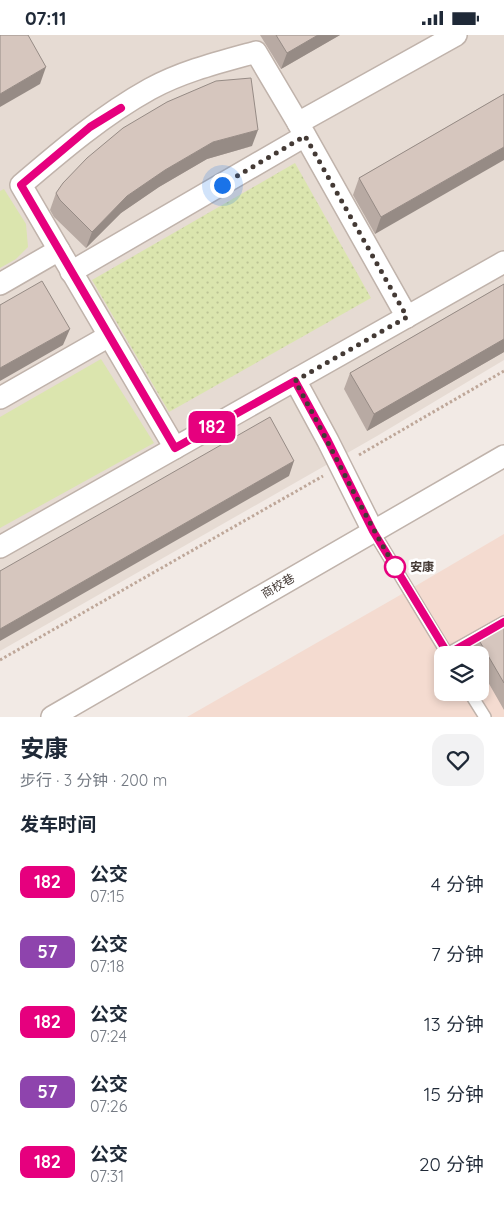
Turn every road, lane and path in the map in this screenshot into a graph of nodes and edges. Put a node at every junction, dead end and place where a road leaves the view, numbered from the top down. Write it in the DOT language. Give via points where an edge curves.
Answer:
graph roads {
  1 [pos="456,35"];
  2 [pos="251,43"];
  3 [pos="302,130"];
  4 [pos="58,251"];
  5 [pos="504,262"];
  6 [pos="71,272"];
  7 [pos="0,284"];
  8 [pos="407,317"];
  9 [pos="108,336"];
  10 [pos="504,371"];
  11 [pos="295,381"];
  12 [pos="0,398"];
  13 [pos="175,448"];
  14 [pos="504,456"];
  15 [pos="341,466"];
  16 [pos="373,531"];
  17 [pos="0,547"];
  18 [pos="504,622"];
  19 [pos="443,646"];
  20 [pos="463,646"];
  21 [pos="0,660"];
  22 [pos="475,701"];
  23 [pos="52,717"];
  24 [pos="485,717"];
  1 -- 3 [label="street"];
  2 -- 3 [label="street"];
  2 -- 4 [label="street" via="151,88 90,127 21,185"];
  3 -- 6 [label="street"];
  3 -- 8 [label="street"];
  4 -- 6 [label="street"];
  4 -- 7 [label="street"];
  5 -- 8 [label="street"];
  6 -- 9 [label="street"];
  8 -- 11 [label="street"];
  9 -- 12 [label="street"];
  9 -- 13 [label="street"];
  10 -- 15 [label="path"];
  11 -- 13 [label="street"];
  11 -- 15 [label="street"];
  13 -- 17 [label="street"];
  14 -- 16 [label="street, 商校巷"];
  15 -- 16 [label="street"];
  15 -- 21 [label="path"];
  16 -- 19 [label="lane"];
  16 -- 23 [label="street, 商校巷"];
  18 -- 20 [label="lane"];
  22 -- 24 [label="lane"];
}
